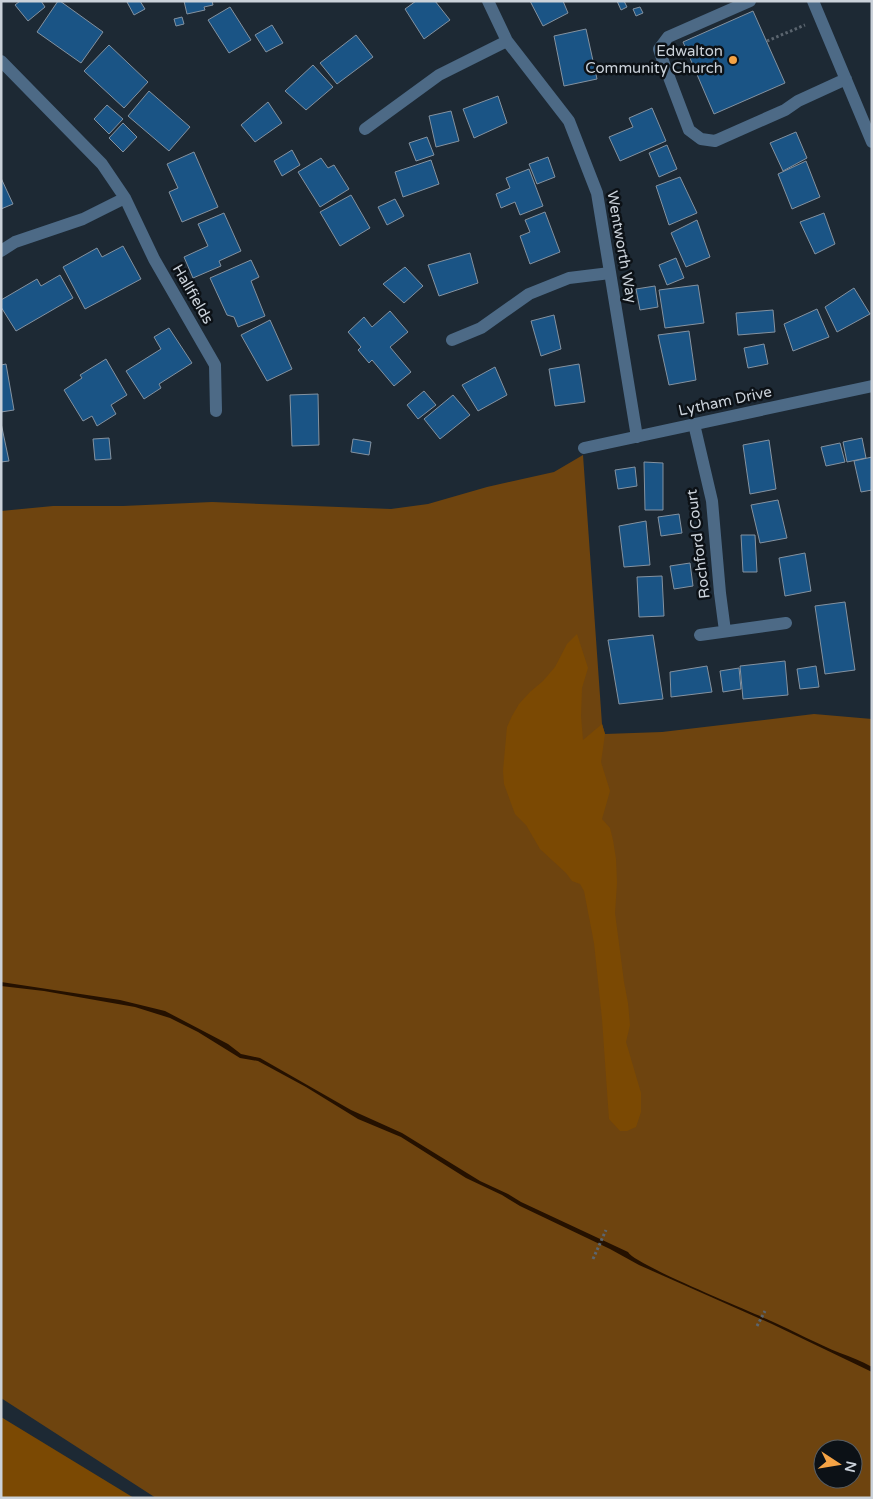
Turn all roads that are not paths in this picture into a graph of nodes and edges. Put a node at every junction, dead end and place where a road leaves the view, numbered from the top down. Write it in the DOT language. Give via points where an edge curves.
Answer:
graph roads {
  1 [pos="488,1"];
  2 [pos="750,1"];
  3 [pos="813,1"];
  4 [pos="507,41"];
  5 [pos="1,60"];
  6 [pos="846,79"];
  7 [pos="366,129"];
  8 [pos="872,142"];
  9 [pos="125,198"];
  10 [pos="1,252"];
  11 [pos="610,273"];
  12 [pos="452,340"];
  13 [pos="872,386"];
  14 [pos="216,411"];
  15 [pos="694,424"];
  16 [pos="637,437"];
  17 [pos="584,448"];
  18 [pos="786,623"];
  19 [pos="726,631"];
  20 [pos="700,635"];
  1 -- 4 [label="street, Wentworth Way"];
  2 -- 6 [label="street" via="668,37 659,49 689,130 701,139 714,141"];
  3 -- 6 [label="street"];
  4 -- 7 [label="street" via="439,75"];
  4 -- 11 [label="street, Wentworth Way" via="569,121 597,193"];
  5 -- 9 [label="street, Hallfields" via="102,164"];
  6 -- 8 [label="street"];
  9 -- 10 [label="street" via="83,218 15,242"];
  9 -- 14 [label="street, Hallfields" via="154,259 215,365"];
  11 -- 12 [label="street" via="568,278 529,294 481,328"];
  11 -- 16 [label="street, Wentworth Way"];
  13 -- 15 [label="street, Lytham Drive"];
  15 -- 16 [label="street, Lytham Drive"];
  15 -- 19 [label="street, Rochford Court" via="712,501"];
  16 -- 17 [label="street, Lytham Drive"];
  18 -- 19 [label="street"];
  19 -- 20 [label="street"];
}
